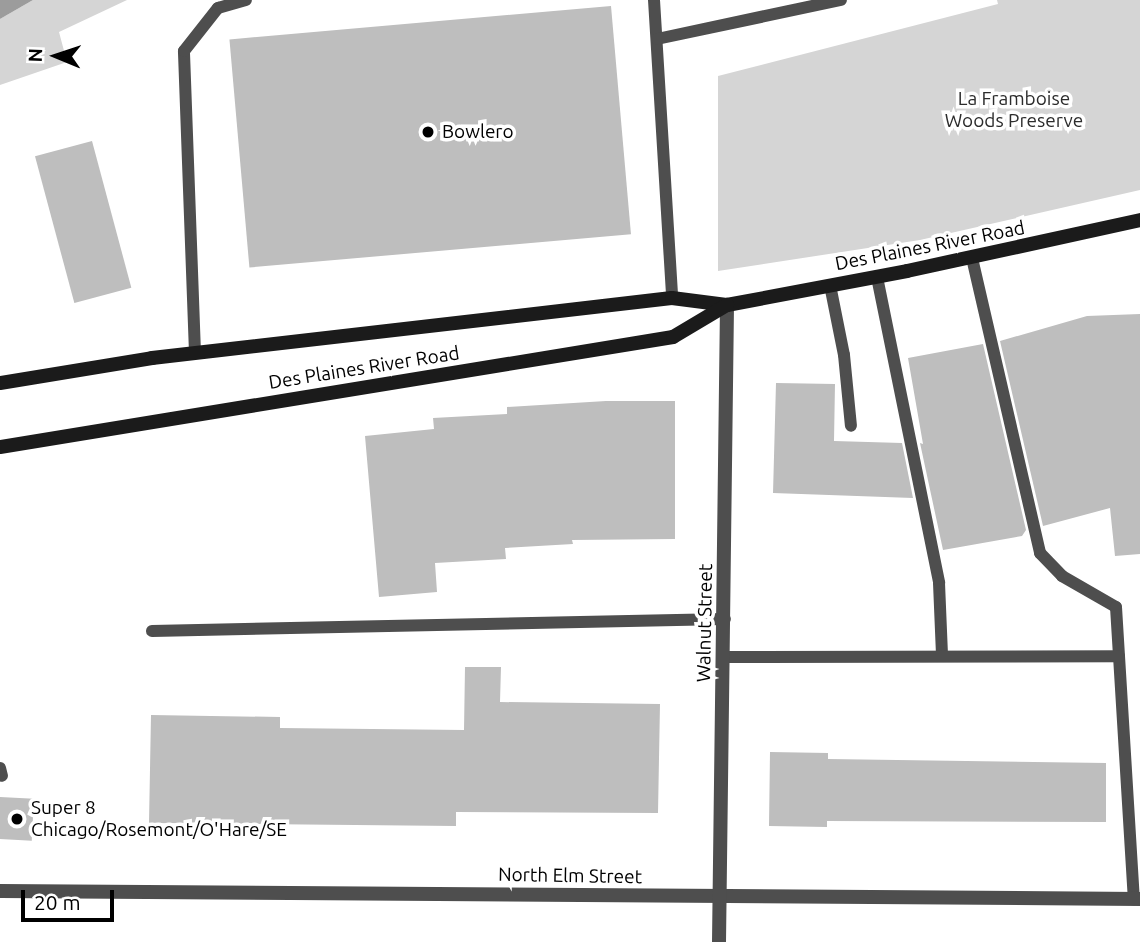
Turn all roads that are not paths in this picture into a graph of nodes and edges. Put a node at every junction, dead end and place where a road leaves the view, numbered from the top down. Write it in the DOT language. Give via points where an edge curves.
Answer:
graph roads {
  1 [pos="246,0"];
  2 [pos="654,0"];
  3 [pos="841,0"];
  4 [pos="657,39"];
  5 [pos="1140,220"];
  6 [pos="972,258"];
  7 [pos="877,277"];
  8 [pos="830,285"];
  9 [pos="673,298"];
  10 [pos="727,305"];
  11 [pos="195,353"];
  12 [pos="0,383"];
  13 [pos="850,426"];
  14 [pos="0,447"];
  15 [pos="725,619"];
  16 [pos="152,631"];
  17 [pos="942,656"];
  18 [pos="1119,656"];
  19 [pos="724,657"];
  20 [pos="0,891"];
  21 [pos="719,896"];
  22 [pos="1137,900"];
  23 [pos="719,942"];
  1 -- 11 [label="lane" via="218,8 184,51"];
  2 -- 4 [label="lane"];
  3 -- 4 [label="lane"];
  4 -- 9 [label="lane"];
  5 -- 6 [label="main road, Des Plaines River Road"];
  6 -- 7 [label="main road, Des Plaines River Road"];
  6 -- 18 [label="lane" via="1040,553 1062,576 1116,607"];
  7 -- 8 [label="main road, Des Plaines River Road"];
  7 -- 17 [label="lane" via="939,583"];
  8 -- 10 [label="main road, Des Plaines River Road"];
  8 -- 13 [label="lane" via="844,355"];
  9 -- 10 [label="main road, Des Plaines River Road"];
  9 -- 11 [label="main road, Des Plaines River Road"];
  10 -- 14 [label="main road, Des Plaines River Road" via="673,337"];
  10 -- 15 [label="street, Walnut Street"];
  11 -- 12 [label="main road, Des Plaines River Road"];
  15 -- 16 [label="lane"];
  15 -- 19 [label="street, Walnut Street"];
  17 -- 18 [label="lane"];
  17 -- 19 [label="lane"];
  18 -- 22 [label="lane"];
  19 -- 21 [label="street, Walnut Street"];
  20 -- 21 [label="street, North Elm Street"];
  21 -- 22 [label="street, North Elm Street"];
  21 -- 23 [label="street, Walnut Street"];
}
